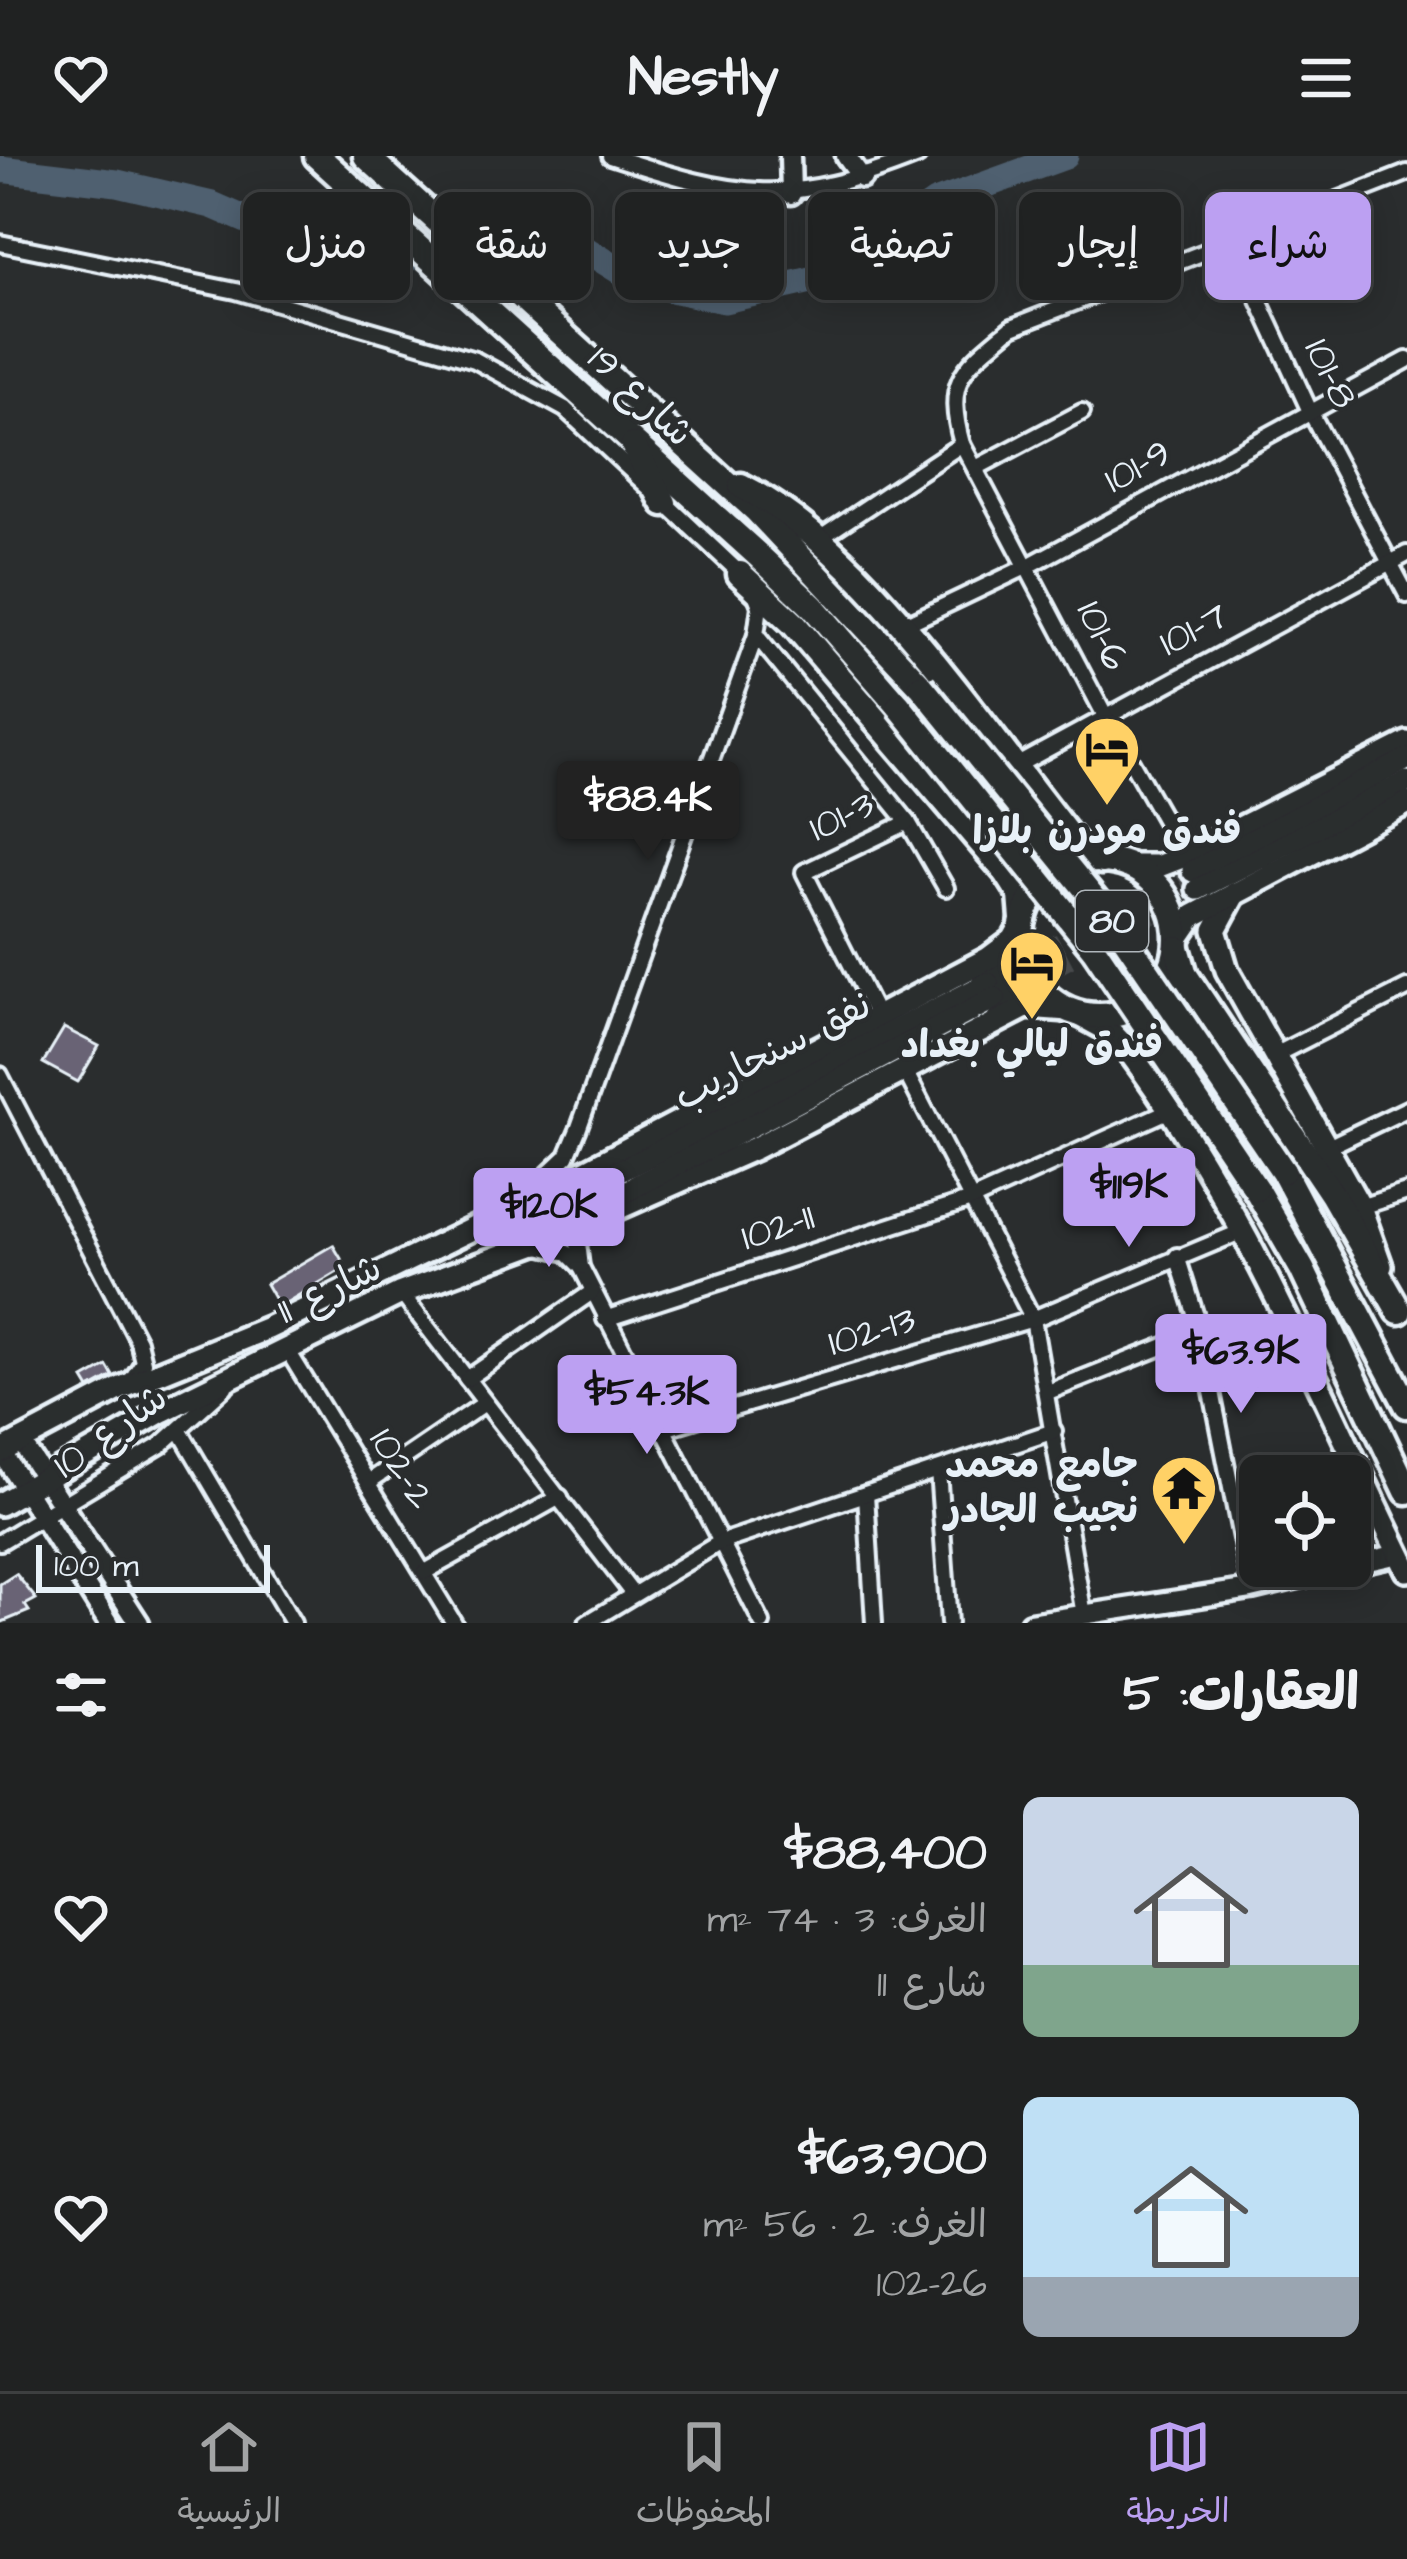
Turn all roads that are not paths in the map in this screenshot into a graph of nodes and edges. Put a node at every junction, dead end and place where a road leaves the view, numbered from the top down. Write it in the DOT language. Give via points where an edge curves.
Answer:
graph roads {
  1 [pos="316,156"];
  2 [pos="365,156"];
  3 [pos="610,156"];
  4 [pos="790,156"];
  5 [pos="846,156"];
  6 [pos="918,156"];
  7 [pos="1407,173"];
  8 [pos="862,178"];
  9 [pos="1360,192"];
  10 [pos="791,194"];
  11 [pos="0,243"];
  12 [pos="1205,254"];
  13 [pos="1258,300"];
  14 [pos="1407,360"];
  15 [pos="1309,410"];
  16 [pos="1082,412"];
  17 [pos="618,424"];
  18 [pos="962,444"];
  19 [pos="707,466"];
  20 [pos="976,468"];
  21 [pos="664,502"];
  22 [pos="819,539"];
  23 [pos="1407,554"];
  24 [pos="1391,562"];
  25 [pos="1030,565"];
  26 [pos="740,574"];
  27 [pos="1407,595"];
  28 [pos="900,627"];
  29 [pos="757,635"];
  30 [pos="1104,715"];
  31 [pos="1407,743"];
  32 [pos="1407,760"];
  33 [pos="1014,767"];
  34 [pos="1407,782"];
  35 [pos="1407,802"];
  36 [pos="908,822"];
  37 [pos="1210,843"];
  38 [pos="1102,861"];
  39 [pos="1128,866"];
  40 [pos="1192,872"];
  41 [pos="946,888"];
  42 [pos="1235,892"];
  43 [pos="1023,920"];
  44 [pos="1177,943"];
  45 [pos="965,970"];
  46 [pos="1407,988"];
  47 [pos="994,1000"];
  48 [pos="1072,1012"];
  49 [pos="876,1014"];
  50 [pos="1275,1055"];
  51 [pos="904,1069"];
  52 [pos="0,1075"];
  53 [pos="1407,1109"];
  54 [pos="1170,1110"];
  55 [pos="1327,1148"];
  56 [pos="1407,1192"];
  57 [pos="971,1200"];
  58 [pos="521,1206"];
  59 [pos="1360,1207"];
  60 [pos="601,1217"];
  61 [pos="484,1222"];
  62 [pos="1245,1230"];
  63 [pos="533,1245"];
  64 [pos="1177,1256"];
  65 [pos="581,1267"];
  66 [pos="592,1292"];
  67 [pos="401,1293"];
  68 [pos="1401,1303"];
  69 [pos="1033,1318"];
  70 [pos="605,1319"];
  71 [pos="1200,1332"];
  72 [pos="138,1341"];
  73 [pos="288,1352"];
  74 [pos="190,1361"];
  75 [pos="254,1367"];
  76 [pos="467,1379"];
  77 [pos="121,1388"];
  78 [pos="1048,1392"];
  79 [pos="485,1403"];
  80 [pos="1407,1405"];
  81 [pos="660,1430"];
  82 [pos="180,1431"];
  83 [pos="1054,1431"];
  84 [pos="7,1448"];
  85 [pos="938,1471"];
  86 [pos="370,1481"];
  87 [pos="36,1483"];
  88 [pos="1407,1491"];
  89 [pos="866,1495"];
  90 [pos="560,1497"];
  91 [pos="0,1504"];
  92 [pos="64,1507"];
  93 [pos="44,1518"];
  94 [pos="0,1543"];
  95 [pos="719,1543"];
  96 [pos="1403,1562"];
  97 [pos="1371,1564"];
  98 [pos="425,1572"];
  99 [pos="1260,1587"];
  100 [pos="1251,1589"];
  101 [pos="632,1593"];
  102 [pos="1084,1615"];
  103 [pos="109,1623"];
  104 [pos="140,1623"];
  105 [pos="293,1623"];
  106 [pos="454,1623"];
  107 [pos="587,1623"];
  108 [pos="762,1623"];
  109 [pos="874,1623"];
  110 [pos="950,1623"];
  111 [pos="1030,1623"];
  1 -- 17 [label="highway, شارع 19 / 80"];
  2 -- 19 [label="highway, شارع 19 / 80"];
  3 -- 10 [label="street" via="715,189"];
  4 -- 10 [label="street"];
  5 -- 8 [label="street"];
  6 -- 8 [label="street"];
  7 -- 9 [label="street"];
  8 -- 10 [label="street"];
  11 -- 21 [label="street" via="236,291 475,359 565,409"];
  12 -- 18 [label="street" via="1012,327 969,362 951,404"];
  13 -- 15 [label="street, 101-8"];
  14 -- 15 [label="street, 101-9"];
  15 -- 24 [label="street, 101-8"];
  15 -- 25 [label="street, 101-9"];
  16 -- 20 [label="street"];
  17 -- 21 [label="highway"];
  17 -- 88 [label="highway, شارع 19 / 80, bridge" via="813,607 1120,983 1302,1269"];
  18 -- 20 [label="street, 101-6"];
  18 -- 22 [label="street"];
  19 -- 22 [label="highway" via="784,508"];
  19 -- 80 [label="highway, شارع 19 / 80, bridge" via="921,686 1124,935 1283,1172"];
  20 -- 25 [label="street, 101-6"];
  21 -- 26 [label="street"];
  22 -- 28 [label="highway"];
  23 -- 24 [label="street, 101-7"];
  24 -- 27 [label="street, 101-8"];
  24 -- 30 [label="street, 101-7"];
  25 -- 28 [label="street, 101-9"];
  25 -- 30 [label="street, 101-6"];
  26 -- 29 [label="street" via="760,606"];
  26 -- 43 [label="highway" via="793,623 1015,881"];
  28 -- 33 [label="highway"];
  29 -- 36 [label="street"];
  29 -- 61 [label="street, شارع 11" via="567,1156"];
  30 -- 33 [label="street, 101-7"];
  30 -- 40 [label="street, 101-6"];
  31 -- 37 [label="main road"];
  32 -- 40 [label="main road"];
  33 -- 38 [label="highway" via="1074,843"];
  34 -- 40 [label="main road"];
  35 -- 42 [label="main road"];
  36 -- 41 [label="street"];
  36 -- 49 [label="street, 101-3" via="804,872"];
  37 -- 40 [label="main road"];
  37 -- 42 [label="main road" via="1188,857 1185,881 1200,898"];
  38 -- 39 [label="highway"];
  38 -- 43 [label="highway" via="1055,874"];
  39 -- 40 [label="main road"];
  39 -- 44 [label="highway" via="1166,898"];
  42 -- 44 [label="main road" via="1186,921"];
  42 -- 50 [label="main road" via="1217,920 1218,948"];
  43 -- 45 [label="main road, شارع 11" via="1004,948"];
  43 -- 48 [label="highway" via="1029,973"];
  44 -- 48 [label="highway" via="1167,978 1137,1007 1110,1016"];
  44 -- 68 [label="highway" via="1185,975"];
  45 -- 47 [label="main road" via="1003,977 1010,1003"];
  45 -- 49 [label="main road, شارع 11"];
  46 -- 50 [label="street"];
  47 -- 48 [label="main road, شارع 11"];
  47 -- 51 [label="main road, شارع 11"];
  47 -- 58 [label="main road, نفق سنحاريب" via="630,1166"];
  47 -- 63 [label="main road, نفق سنحاريب"];
  48 -- 54 [label="main road" via="1112,1032"];
  49 -- 58 [label="main road, شارع 11"];
  50 -- 55 [label="main road"];
  51 -- 57 [label="street"];
  51 -- 60 [label="main road, شارع 11"];
  52 -- 72 [label="street"];
  53 -- 55 [label="street"];
  54 -- 57 [label="street, 102-11"];
  54 -- 62 [label="main road"];
  55 -- 59 [label="main road"];
  56 -- 59 [label="street"];
  57 -- 69 [label="street"];
  57 -- 70 [label="street, 102-11"];
  58 -- 61 [label="main road, شارع 11"];
  59 -- 68 [label="main road"];
  60 -- 63 [label="main road, شارع 11"];
  60 -- 65 [label="street" via="578,1243"];
  61 -- 74 [label="main road, شارع 11"];
  62 -- 64 [label="street, 102-13"];
  62 -- 96 [label="main road"];
  63 -- 65 [label="street" via="557,1249"];
  63 -- 67 [label="main road, شارع 11"];
  64 -- 69 [label="street, 102-13"];
  64 -- 71 [label="street"];
  65 -- 66 [label="street"];
  66 -- 70 [label="street"];
  66 -- 76 [label="street"];
  67 -- 73 [label="main road, شارع 11"];
  67 -- 76 [label="street"];
  69 -- 78 [label="street"];
  69 -- 81 [label="street, 102-13"];
  70 -- 81 [label="street"];
  71 -- 78 [label="street"];
  71 -- 100 [label="street"];
  72 -- 74 [label="street" via="162,1360"];
  72 -- 77 [label="street" via="143,1362"];
  73 -- 75 [label="main road, شارع 11"];
  73 -- 86 [label="street, 102-2"];
  74 -- 77 [label="main road, شارع 11"];
  75 -- 82 [label="street, شارع 10"];
  75 -- 87 [label="main road, شارع 11"];
  76 -- 79 [label="street"];
  77 -- 84 [label="main road, شارع 11"];
  78 -- 83 [label="street"];
  79 -- 86 [label="street"];
  79 -- 90 [label="street"];
  81 -- 95 [label="street"];
  82 -- 92 [label="street, شارع 10"];
  82 -- 105 [label="street"];
  83 -- 85 [label="street"];
  83 -- 102 [label="street"];
  84 -- 87 [label="street"];
  85 -- 89 [label="street"];
  85 -- 110 [label="street"];
  86 -- 98 [label="street, 102-2"];
  87 -- 91 [label="main road, شارع 11"];
  87 -- 92 [label="street"];
  87 -- 93 [label="street"];
  89 -- 95 [label="street"];
  89 -- 109 [label="street"];
  90 -- 98 [label="street"];
  90 -- 101 [label="street"];
  92 -- 93 [label="street, شارع 10"];
  92 -- 104 [label="street"];
  93 -- 94 [label="street, شارع 10"];
  93 -- 103 [label="street"];
  95 -- 101 [label="street"];
  95 -- 108 [label="street"];
  96 -- 97 [label="street"];
  98 -- 106 [label="street, 102-2"];
  99 -- 100 [label="street"];
  100 -- 102 [label="street"];
  101 -- 107 [label="street"];
  102 -- 111 [label="street"];
}
